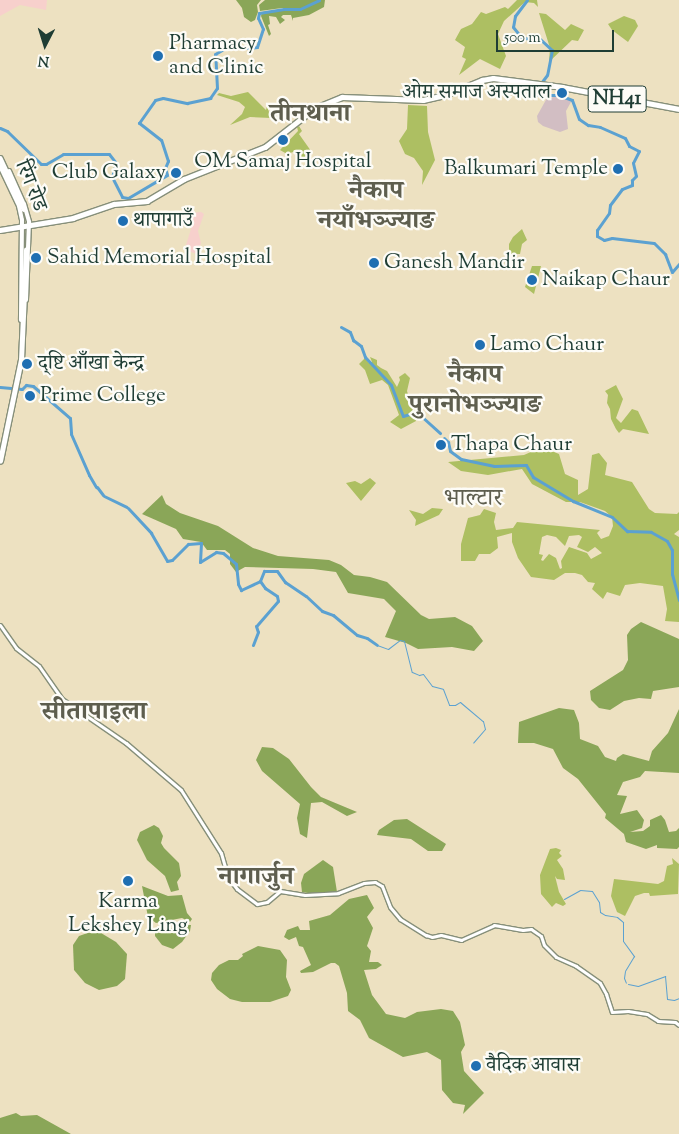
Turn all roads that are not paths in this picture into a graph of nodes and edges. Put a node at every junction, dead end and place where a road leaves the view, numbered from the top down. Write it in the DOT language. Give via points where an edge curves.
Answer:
graph roads {
  1 [pos="679,110"];
  2 [pos="0,154"];
  3 [pos="0,158"];
  4 [pos="0,162"];
  5 [pos="0,166"];
  6 [pos="32,226"];
  7 [pos="22,227"];
  8 [pos="0,230"];
  9 [pos="25,250"];
  10 [pos="22,320"];
  11 [pos="0,461"];
  12 [pos="0,625"];
  13 [pos="679,1026"];
  1 -- 6 [label="highway, NH41" via="490,78 426,100 337,98 315,108 269,145 180,181 146,201 118,204"];
  2 -- 6 [label="main road, रिंग रोड"];
  3 -- 4 [label="highway" via="23,209"];
  5 -- 7 [label="main road" via="19,206"];
  6 -- 7 [label="highway, NH41"];
  6 -- 10 [label="main road, रिंग रोड"];
  7 -- 8 [label="highway, NH41"];
  7 -- 10 [label="main road"];
  9 -- 10 [label="highway"];
  10 -- 11 [label="highway" via="21,360"];
  12 -- 13 [label="main road" via="16,648 38,666 62,699 126,744 181,790 221,853 228,877 237,889 257,904 266,902 280,891 304,895 338,893 375,882 382,886 390,907 400,919 426,935 461,940 494,925 531,929 541,936 556,957 576,966 600,984 612,1012 647,1014"];
}
